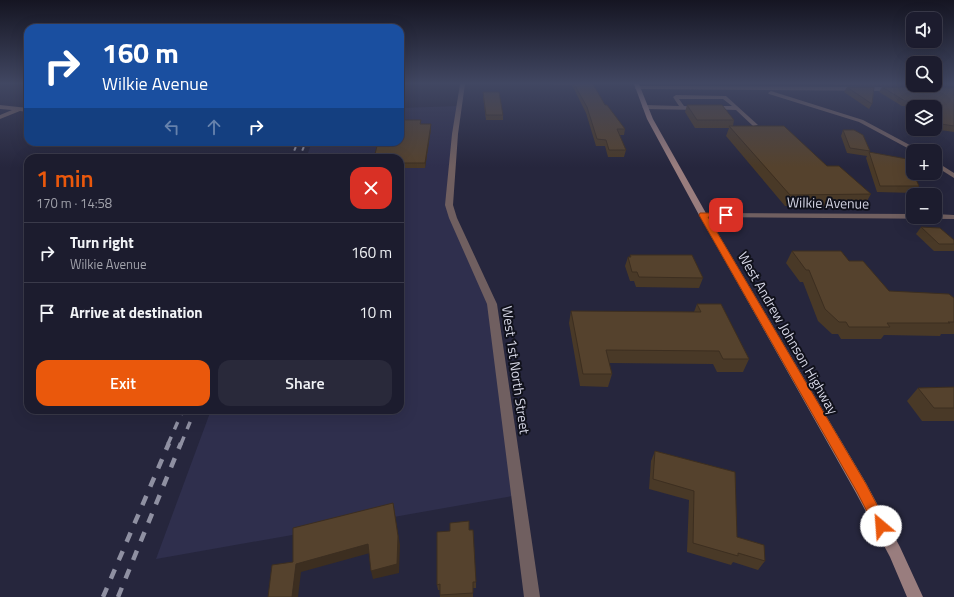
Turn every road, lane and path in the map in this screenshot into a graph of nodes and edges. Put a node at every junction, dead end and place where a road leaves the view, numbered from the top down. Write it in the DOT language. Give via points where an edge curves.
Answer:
graph roads {
  1 [pos="12,112"];
  2 [pos="458,112"];
  3 [pos="647,112"];
  4 [pos="740,112"];
  5 [pos="834,112"];
  6 [pos="0,117"];
  7 [pos="755,125"];
  8 [pos="906,145"];
  9 [pos="942,168"];
  10 [pos="954,176"];
  11 [pos="702,215"];
  12 [pos="954,218"];
  13 [pos="532,597"];
  14 [pos="915,597"];
  1 -- 6 [label="street"];
  2 -- 13 [label="street, West 1st North Street" via="450,205 453,218 492,304"];
  3 -- 11 [label="main road, West Andrew Johnson Highway"];
  4 -- 7 [label="lane"];
  5 -- 8 [label="street" via="861,121"];
  9 -- 10 [label="street"];
  11 -- 12 [label="street, Wilkie Avenue"];
  11 -- 14 [label="main road, West Andrew Johnson Highway" via="861,488 895,552"];
}
